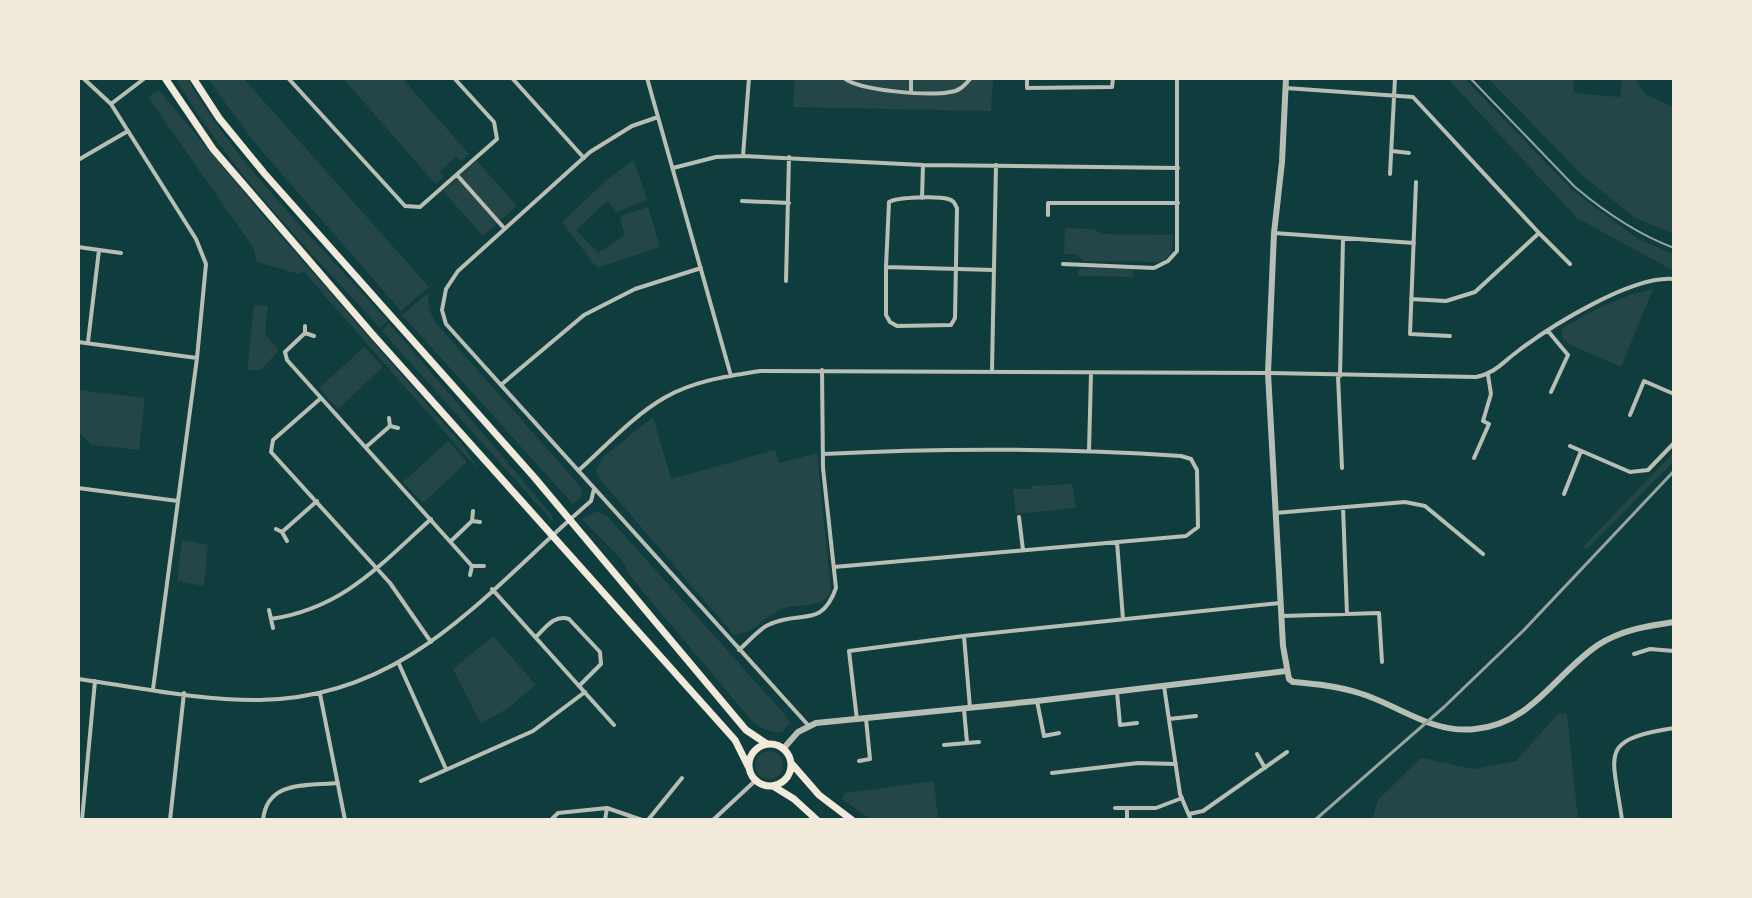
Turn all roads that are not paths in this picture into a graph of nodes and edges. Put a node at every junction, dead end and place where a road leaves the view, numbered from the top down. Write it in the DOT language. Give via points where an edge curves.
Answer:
graph roads {
  1 [pos="83,78"];
  2 [pos="145,78"];
  3 [pos="165,78"];
  4 [pos="193,78"];
  5 [pos="288,78"];
  6 [pos="454,78"];
  7 [pos="512,78"];
  8 [pos="647,78"];
  9 [pos="749,78"];
  10 [pos="844,78"];
  11 [pos="911,78"];
  12 [pos="971,78"];
  13 [pos="1027,78"];
  14 [pos="1113,78"];
  15 [pos="1177,78"];
  16 [pos="1286,78"];
  17 [pos="1395,78"];
  18 [pos="1286,88"];
  19 [pos="911,92"];
  20 [pos="1395,94"];
  21 [pos="111,104"];
  22 [pos="658,117"];
  23 [pos="129,131"];
  24 [pos="1392,151"];
  25 [pos="1409,153"];
  26 [pos="743,156"];
  27 [pos="789,157"];
  28 [pos="584,158"];
  29 [pos="78,160"];
  30 [pos="923,165"];
  31 [pos="996,165"];
  32 [pos="673,168"];
  33 [pos="1178,168"];
  34 [pos="1390,174"];
  35 [pos="457,175"];
  36 [pos="1416,182"];
  37 [pos="922,198"];
  38 [pos="742,201"];
  39 [pos="789,203"];
  40 [pos="1178,203"];
  41 [pos="1048,215"];
  42 [pos="504,228"];
  43 [pos="1274,233"];
  44 [pos="1539,233"];
  45 [pos="1343,239"];
  46 [pos="1414,243"];
  47 [pos="78,247"];
  48 [pos="99,250"];
  49 [pos="121,253"];
  50 [pos="1063,264"];
  51 [pos="1570,264"];
  52 [pos="886,267"];
  53 [pos="701,268"];
  54 [pos="957,269"];
  55 [pos="994,270"];
  56 [pos="1674,279"];
  57 [pos="786,281"];
  58 [pos="1411,299"];
  59 [pos="305,326"];
  60 [pos="1548,331"];
  61 [pos="305,333"];
  62 [pos="314,336"];
  63 [pos="1450,336"];
  64 [pos="78,342"];
  65 [pos="88,344"];
  66 [pos="197,358"];
  67 [pos="822,370"];
  68 [pos="992,372"];
  69 [pos="1091,372"];
  70 [pos="1268,373"];
  71 [pos="1488,375"];
  72 [pos="731,376"];
  73 [pos="1339,376"];
  74 [pos="502,384"];
  75 [pos="1551,392"];
  76 [pos="1674,394"];
  77 [pos="321,398"];
  78 [pos="1630,415"];
  79 [pos="389,418"];
  80 [pos="390,426"];
  81 [pos="398,428"];
  82 [pos="1674,443"];
  83 [pos="1570,446"];
  84 [pos="366,447"];
  85 [pos="1089,451"];
  86 [pos="1581,451"];
  87 [pos="823,454"];
  88 [pos="1474,458"];
  89 [pos="1342,468"];
  90 [pos="579,470"];
  91 [pos="78,488"];
  92 [pos="594,489"];
  93 [pos="1564,494"];
  94 [pos="178,501"];
  95 [pos="317,501"];
  96 [pos="1343,507"];
  97 [pos="473,511"];
  98 [pos="1275,513"];
  99 [pos="1019,517"];
  100 [pos="431,519"];
  101 [pos="569,519"];
  102 [pos="472,521"];
  103 [pos="480,522"];
  104 [pos="276,529"];
  105 [pos="282,532"];
  106 [pos="552,534"];
  107 [pos="287,541"];
  108 [pos="451,541"];
  109 [pos="1117,542"];
  110 [pos="1023,550"];
  111 [pos="1483,554"];
  112 [pos="472,566"];
  113 [pos="484,566"];
  114 [pos="834,567"];
  115 [pos="376,570"];
  116 [pos="470,575"];
  117 [pos="492,589"];
  118 [pos="1282,603"];
  119 [pos="269,610"];
  120 [pos="1347,614"];
  121 [pos="1282,616"];
  122 [pos="271,619"];
  123 [pos="1123,619"];
  124 [pos="1674,622"];
  125 [pos="273,628"];
  126 [pos="964,636"];
  127 [pos="535,637"];
  128 [pos="1649,640"];
  129 [pos="431,642"];
  130 [pos="1650,649"];
  131 [pos="739,651"];
  132 [pos="1674,651"];
  133 [pos="1634,654"];
  134 [pos="1382,662"];
  135 [pos="399,664"];
  136 [pos="1286,671"];
  137 [pos="78,679"];
  138 [pos="95,681"];
  139 [pos="579,686"];
  140 [pos="1164,686"];
  141 [pos="153,689"];
  142 [pos="585,692"];
  143 [pos="1117,692"];
  144 [pos="184,693"];
  145 [pos="320,694"];
  146 [pos="1037,701"];
  147 [pos="967,708"];
  148 [pos="1196,716"];
  149 [pos="862,719"];
  150 [pos="1169,719"];
  151 [pos="1137,723"];
  152 [pos="614,725"];
  153 [pos="808,725"];
  154 [pos="1674,728"];
  155 [pos="1059,733"];
  156 [pos="979,742"];
  157 [pos="967,743"];
  158 [pos="767,744"];
  159 [pos="944,745"];
  160 [pos="783,749"];
  161 [pos="1287,752"];
  162 [pos="1257,754"];
  163 [pos="859,761"];
  164 [pos="791,762"];
  165 [pos="1176,764"];
  166 [pos="749,768"];
  167 [pos="1265,768"];
  168 [pos="446,769"];
  169 [pos="1052,773"];
  170 [pos="682,778"];
  171 [pos="756,780"];
  172 [pos="421,781"];
  173 [pos="338,783"];
  174 [pos="773,786"];
  175 [pos="819,795"];
  176 [pos="1182,798"];
  177 [pos="607,808"];
  178 [pos="1115,808"];
  179 [pos="1127,808"];
  180 [pos="1190,817"];
  181 [pos="82,820"];
  182 [pos="170,820"];
  183 [pos="263,820"];
  184 [pos="345,820"];
  185 [pos="551,820"];
  186 [pos="605,820"];
  187 [pos="642,820"];
  188 [pos="648,820"];
  189 [pos="713,820"];
  190 [pos="817,820"];
  191 [pos="844,820"];
  192 [pos="852,820"];
  193 [pos="1127,820"];
  194 [pos="1622,820"];
  1 -- 21 [label="street"];
  2 -- 21 [label="street"];
  3 -- 106 [label="highway" via="213,149"];
  4 -- 101 [label="highway" via="264,173"];
  5 -- 35 [label="street" via="405,206 420,207"];
  6 -- 35 [label="street" via="494,122 497,139"];
  7 -- 28 [label="street"];
  8 -- 22 [label="street"];
  9 -- 26 [label="street"];
  10 -- 19 [label="street" via="869,89"];
  11 -- 19 [label="street"];
  12 -- 19 [label="street" via="950,92"];
  13 -- 14 [label="street" via="1027,88 1112,87"];
  15 -- 33 [label="street"];
  16 -- 18 [label="street"];
  17 -- 20 [label="street"];
  18 -- 20 [label="street"];
  18 -- 43 [label="street"];
  20 -- 24 [label="street"];
  20 -- 44 [label="street" via="1413,97"];
  21 -- 23 [label="street"];
  22 -- 28 [label="street" via="632,126"];
  22 -- 32 [label="street"];
  23 -- 29 [label="street"];
  23 -- 66 [label="street" via="202,251 206,277"];
  24 -- 25 [label="street"];
  24 -- 34 [label="street"];
  26 -- 27 [label="street"];
  26 -- 32 [label="street"];
  27 -- 30 [label="street"];
  27 -- 39 [label="street"];
  28 -- 42 [label="street"];
  30 -- 31 [label="street"];
  30 -- 37 [label="street"];
  31 -- 33 [label="street"];
  31 -- 55 [label="street"];
  32 -- 53 [label="street"];
  33 -- 40 [label="street"];
  35 -- 42 [label="street"];
  36 -- 46 [label="street"];
  37 -- 52 [label="street" via="889,202"];
  37 -- 54 [label="street" via="955,203"];
  38 -- 39 [label="street"];
  39 -- 57 [label="street"];
  40 -- 41 [label="street" via="1048,203"];
  40 -- 50 [label="street" via="1177,251 1168,261 1154,268"];
  42 -- 74 [label="street" via="458,271 446,289 442,310 446,324"];
  43 -- 45 [label="street"];
  43 -- 70 [label="street"];
  44 -- 51 [label="street"];
  44 -- 58 [label="street" via="1475,292 1446,301"];
  45 -- 46 [label="street"];
  45 -- 73 [label="street"];
  46 -- 58 [label="street"];
  47 -- 48 [label="street"];
  48 -- 49 [label="street"];
  48 -- 65 [label="street"];
  52 -- 54 [label="street"];
  52 -- 54 [label="street" via="887,319 897,326 951,325"];
  53 -- 72 [label="street"];
  53 -- 74 [label="street" via="635,289 584,315"];
  54 -- 55 [label="street"];
  55 -- 68 [label="street"];
  56 -- 60 [label="street" via="1650,280 1585,308"];
  58 -- 63 [label="street" via="1410,334"];
  59 -- 61 [label="street"];
  60 -- 71 [label="street"];
  60 -- 75 [label="street" via="1568,355"];
  61 -- 62 [label="street"];
  61 -- 77 [label="street" via="285,352"];
  64 -- 65 [label="street"];
  65 -- 66 [label="street"];
  66 -- 94 [label="street"];
  67 -- 68 [label="street"];
  67 -- 72 [label="street"];
  67 -- 87 [label="street"];
  68 -- 69 [label="street"];
  69 -- 70 [label="street"];
  69 -- 85 [label="street"];
  70 -- 73 [label="street"];
  70 -- 98 [label="street"];
  71 -- 73 [label="street"];
  71 -- 88 [label="street" via="1491,394 1483,421 1489,424"];
  72 -- 90 [label="street" via="663,398"];
  73 -- 89 [label="street"];
  74 -- 90 [label="street"];
  76 -- 78 [label="street" via="1644,381"];
  77 -- 84 [label="street"];
  77 -- 95 [label="street" via="273,440 271,452"];
  79 -- 80 [label="street"];
  80 -- 81 [label="street"];
  80 -- 84 [label="street"];
  82 -- 86 [label="street" via="1648,470 1630,472"];
  83 -- 86 [label="street"];
  84 -- 100 [label="street"];
  85 -- 87 [label="street"];
  85 -- 109 [label="street" via="1191,459 1197,470 1198,527 1186,536"];
  86 -- 93 [label="street"];
  87 -- 114 [label="street"];
  90 -- 92 [label="street"];
  91 -- 94 [label="street"];
  92 -- 101 [label="street" via="591,501"];
  92 -- 131 [label="street"];
  94 -- 141 [label="street"];
  95 -- 105 [label="street"];
  95 -- 115 [label="street"];
  96 -- 98 [label="street"];
  96 -- 111 [label="street" via="1405,502 1425,506"];
  96 -- 120 [label="street"];
  97 -- 102 [label="street"];
  98 -- 118 [label="street"];
  99 -- 110 [label="street"];
  100 -- 108 [label="street"];
  100 -- 115 [label="street"];
  101 -- 106 [label="street"];
  101 -- 158 [label="highway" via="734,717"];
  102 -- 103 [label="street"];
  102 -- 108 [label="street"];
  104 -- 105 [label="street"];
  105 -- 107 [label="street"];
  106 -- 117 [label="street"];
  106 -- 166 [label="highway" via="735,740"];
  108 -- 112 [label="street"];
  109 -- 110 [label="street"];
  109 -- 123 [label="street"];
  110 -- 114 [label="street"];
  112 -- 113 [label="street"];
  112 -- 116 [label="street"];
  114 -- 131 [label="street" via="836,588 819,614 766,626"];
  115 -- 122 [label="street" via="346,594"];
  115 -- 129 [label="street"];
  117 -- 127 [label="street"];
  117 -- 129 [label="street"];
  118 -- 121 [label="street"];
  118 -- 123 [label="street"];
  119 -- 122 [label="street"];
  120 -- 121 [label="street"];
  120 -- 134 [label="street" via="1379,613"];
  121 -- 136 [label="street"];
  122 -- 125 [label="street"];
  123 -- 126 [label="street"];
  124 -- 136 [label="street" via="1628,631 1601,643 1538,701 1487,727 1447,729 1361,694 1293,682"];
  126 -- 147 [label="street"];
  126 -- 149 [label="street" via="849,651"];
  127 -- 139 [label="street"];
  127 -- 139 [label="street" via="563,617 600,652 601,664"];
  128 -- 130 [label="street"];
  129 -- 135 [label="street"];
  130 -- 132 [label="street"];
  130 -- 133 [label="street"];
  131 -- 153 [label="street"];
  135 -- 145 [label="street"];
  135 -- 168 [label="street"];
  136 -- 140 [label="street"];
  137 -- 138 [label="street"];
  138 -- 141 [label="street"];
  138 -- 181 [label="street"];
  139 -- 142 [label="street"];
  140 -- 143 [label="street"];
  140 -- 150 [label="street"];
  141 -- 144 [label="street"];
  142 -- 152 [label="street"];
  142 -- 168 [label="street" via="533,731"];
  143 -- 146 [label="street"];
  143 -- 151 [label="street" via="1120,725"];
  144 -- 145 [label="street" via="256,700"];
  144 -- 182 [label="street"];
  145 -- 173 [label="street"];
  146 -- 147 [label="street"];
  146 -- 155 [label="street" via="1044,736"];
  147 -- 149 [label="street"];
  147 -- 157 [label="street"];
  148 -- 150 [label="street"];
  149 -- 153 [label="street"];
  149 -- 163 [label="street" via="870,759"];
  150 -- 165 [label="street"];
  153 -- 160 [label="street"];
  154 -- 194 [label="street" via="1639,733 1621,742 1613,757"];
  156 -- 157 [label="street"];
  157 -- 159 [label="street"];
  158 -- 160 [label="highway"];
  158 -- 166 [label="highway" via="756,750"];
  160 -- 164 [label="highway"];
  161 -- 167 [label="street"];
  162 -- 167 [label="street"];
  164 -- 174 [label="highway" via="785,780"];
  164 -- 175 [label="highway"];
  165 -- 169 [label="street"];
  165 -- 176 [label="street"];
  166 -- 171 [label="highway"];
  167 -- 180 [label="street"];
  168 -- 172 [label="street"];
  170 -- 188 [label="street"];
  171 -- 174 [label="highway"];
  171 -- 189 [label="street"];
  173 -- 183 [label="street" via="278,791 266,803"];
  173 -- 184 [label="street"];
  174 -- 190 [label="highway"];
  175 -- 191 [label="highway"];
  175 -- 192 [label="highway"];
  176 -- 179 [label="street" via="1156,808"];
  176 -- 180 [label="street"];
  177 -- 185 [label="street" via="558,813"];
  177 -- 186 [label="street"];
  177 -- 187 [label="street"];
  178 -- 179 [label="street"];
  179 -- 193 [label="street"];
}
